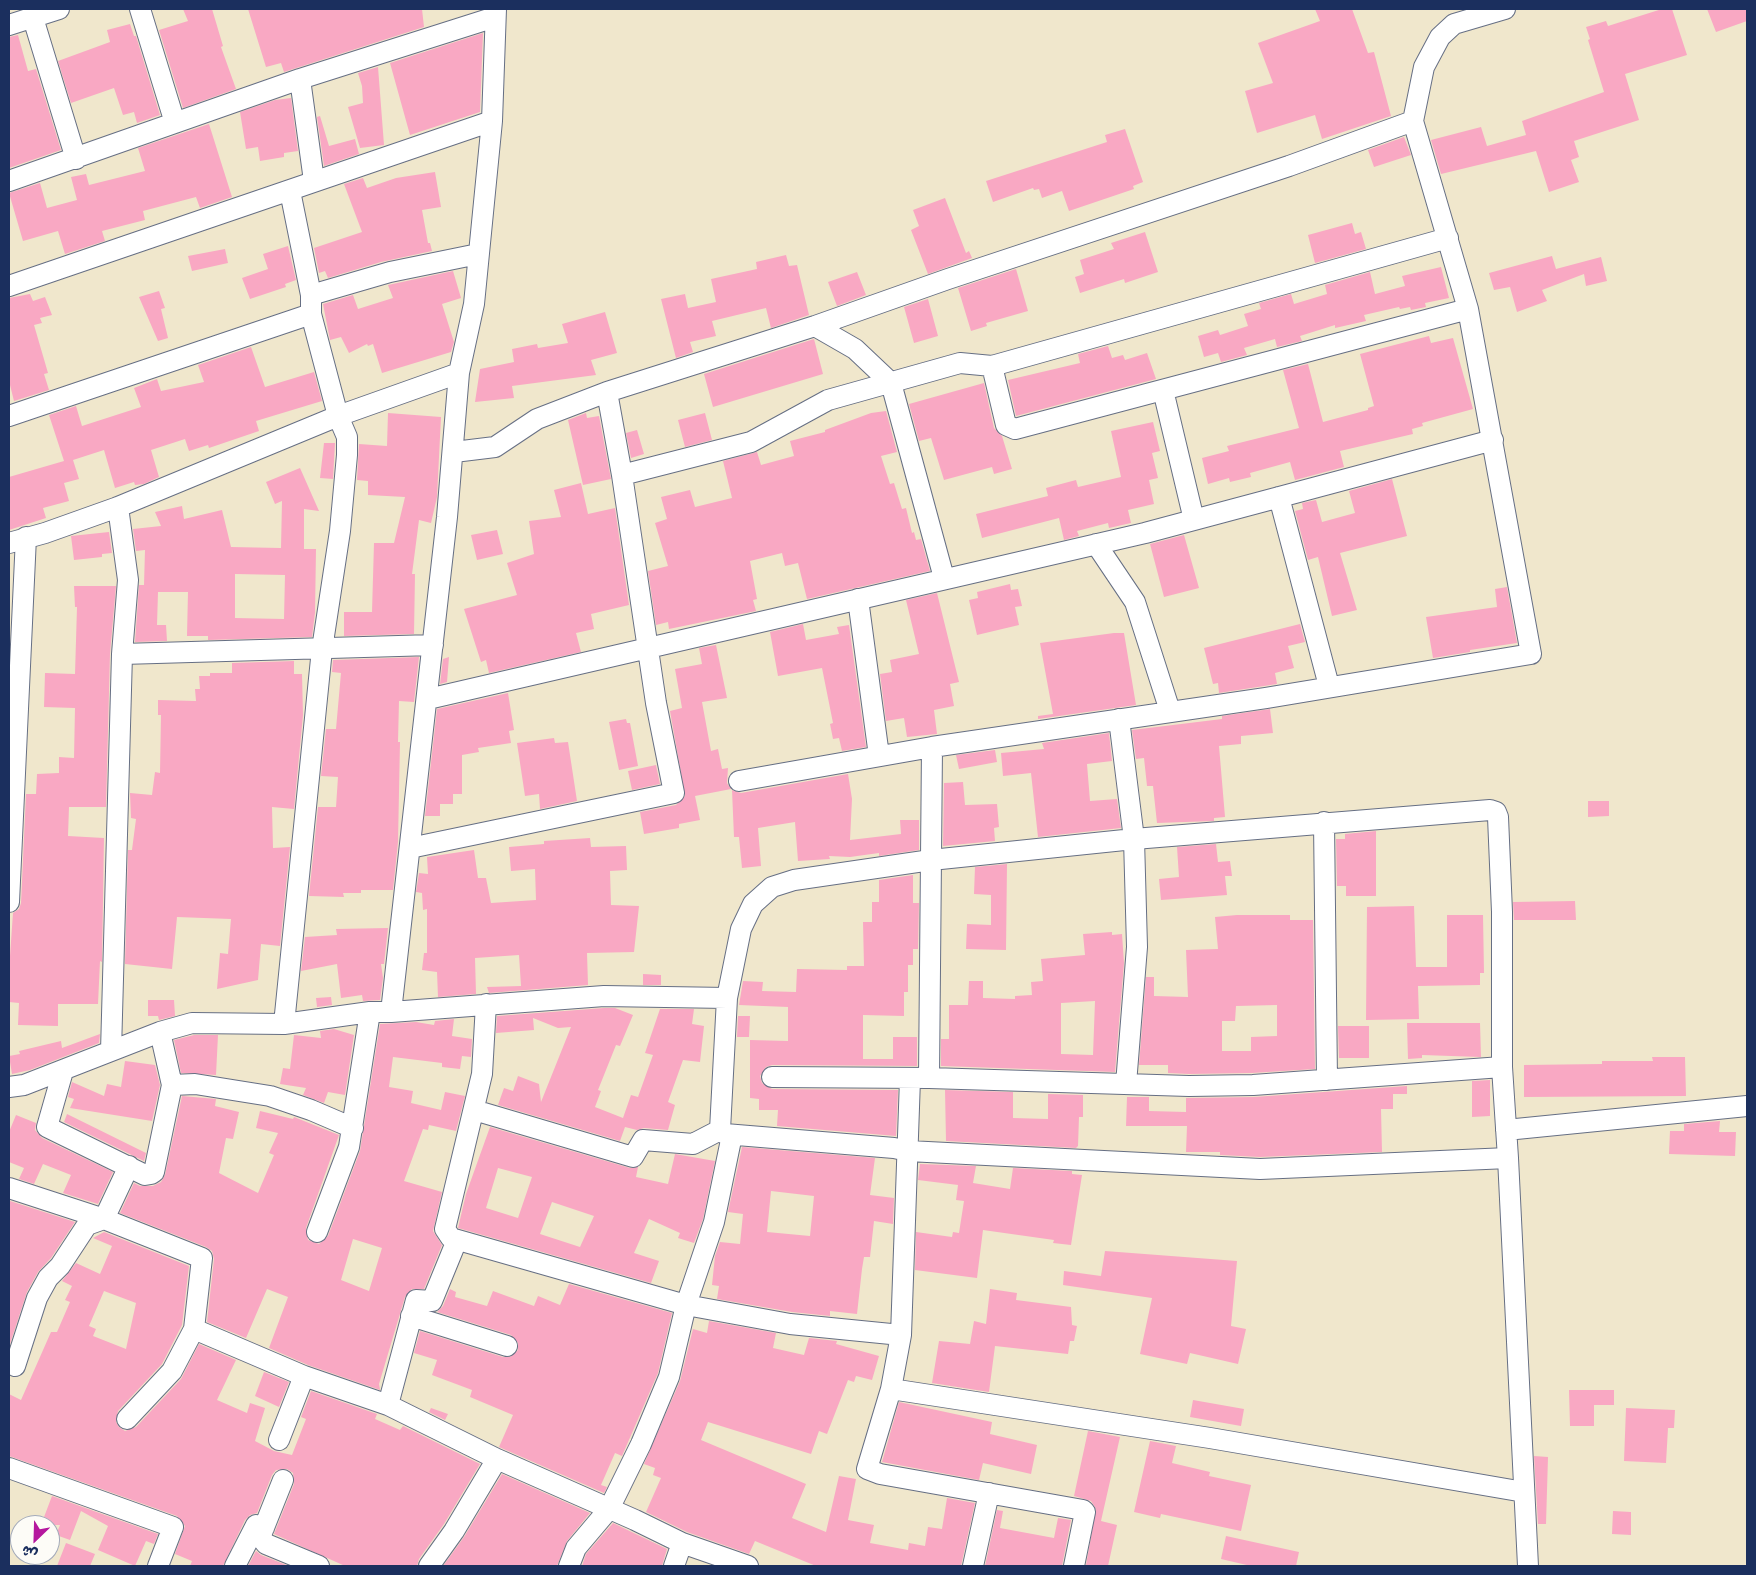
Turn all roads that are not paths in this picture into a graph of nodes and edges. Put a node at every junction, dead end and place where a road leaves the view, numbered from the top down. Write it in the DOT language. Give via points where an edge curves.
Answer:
graph roads {
  1 [pos="59,9"];
  2 [pos="140,9"];
  3 [pos="1505,9"];
  4 [pos="496,13"];
  5 [pos="33,18"];
  6 [pos="9,26"];
  7 [pos="300,80"];
  8 [pos="492,121"];
  9 [pos="1414,121"];
  10 [pos="175,123"];
  11 [pos="76,159"];
  12 [pos="314,181"];
  13 [pos="9,182"];
  14 [pos="290,192"];
  15 [pos="1448,238"];
  16 [pos="478,254"];
  17 [pos="9,286"];
  18 [pos="311,305"];
  19 [pos="1468,309"];
  20 [pos="814,326"];
  21 [pos="992,366"];
  22 [pos="459,373"];
  23 [pos="891,383"];
  24 [pos="1163,390"];
  25 [pos="607,392"];
  26 [pos="9,416"];
  27 [pos="338,416"];
  28 [pos="1493,440"];
  29 [pos="454,452"];
  30 [pos="622,475"];
  31 [pos="1279,497"];
  32 [pos="118,507"];
  33 [pos="1194,520"];
  34 [pos="17,540"];
  35 [pos="1096,544"];
  36 [pos="944,578"];
  37 [pos="858,599"];
  38 [pos="433,645"];
  39 [pos="649,646"];
  40 [pos="322,649"];
  41 [pos="122,654"];
  42 [pos="1329,686"];
  43 [pos="428,699"];
  44 [pos="1170,711"];
  45 [pos="1119,719"];
  46 [pos="932,748"];
  47 [pos="879,756"];
  48 [pos="739,782"];
  49 [pos="1324,822"];
  50 [pos="1134,839"];
  51 [pos="410,848"];
  52 [pos="931,860"];
  53 [pos="9,902"];
  54 [pos="727,998"];
  55 [pos="486,1004"];
  56 [pos="370,1012"];
  57 [pos="391,1012"];
  58 [pos="284,1024"];
  59 [pos="160,1032"];
  60 [pos="112,1051"];
  61 [pos="1502,1067"];
  62 [pos="63,1071"];
  63 [pos="772,1077"];
  64 [pos="920,1078"];
  65 [pos="1327,1080"];
  66 [pos="1126,1084"];
  67 [pos="172,1085"];
  68 [pos="9,1087"];
  69 [pos="1747,1106"];
  70 [pos="474,1110"];
  71 [pos="353,1128"];
  72 [pos="1506,1130"];
  73 [pos="726,1133"];
  74 [pos="908,1152"];
  75 [pos="1508,1158"];
  76 [pos="129,1166"];
  77 [pos="9,1188"];
  78 [pos="104,1219"];
  79 [pos="317,1232"];
  80 [pos="457,1240"];
  81 [pos="686,1305"];
  82 [pos="411,1316"];
  83 [pos="194,1329"];
  84 [pos="901,1335"];
  85 [pos="507,1346"];
  86 [pos="15,1366"];
  87 [pos="304,1376"];
  88 [pos="891,1389"];
  89 [pos="388,1405"];
  90 [pos="127,1419"];
  91 [pos="279,1440"];
  92 [pos="497,1459"];
  93 [pos="9,1468"];
  94 [pos="283,1480"];
  95 [pos="1524,1492"];
  96 [pos="989,1493"];
  97 [pos="608,1509"];
  98 [pos="264,1528"];
  99 [pos="682,1543"];
  100 [pos="158,1566"];
  101 [pos="235,1566"];
  102 [pos="319,1566"];
  103 [pos="429,1566"];
  104 [pos="569,1566"];
  105 [pos="674,1566"];
  106 [pos="748,1566"];
  107 [pos="973,1566"];
  108 [pos="1074,1566"];
  109 [pos="1528,1566"];
  1 -- 5 [label="street"];
  2 -- 10 [label="street"];
  3 -- 9 [label="street" via="1454,24 1440,37 1424,66"];
  4 -- 7 [label="street"];
  4 -- 8 [label="street"];
  5 -- 6 [label="street"];
  5 -- 11 [label="street"];
  7 -- 10 [label="street"];
  7 -- 12 [label="street"];
  8 -- 12 [label="street"];
  8 -- 16 [label="street"];
  9 -- 15 [label="street"];
  9 -- 20 [label="street"];
  10 -- 11 [label="street"];
  11 -- 13 [label="street"];
  12 -- 14 [label="street"];
  14 -- 17 [label="street"];
  14 -- 18 [label="street"];
  15 -- 19 [label="street"];
  15 -- 21 [label="street"];
  16 -- 18 [label="street" via="390,272"];
  16 -- 22 [label="street" via="474,304"];
  18 -- 26 [label="street"];
  18 -- 27 [label="street"];
  19 -- 24 [label="street"];
  19 -- 28 [label="street"];
  20 -- 23 [label="street" via="854,349"];
  20 -- 25 [label="street"];
  21 -- 23 [label="street" via="960,363"];
  21 -- 24 [label="street" via="1006,425 1011,429"];
  22 -- 27 [label="street"];
  22 -- 29 [label="street"];
  23 -- 30 [label="street" via="828,400 750,442"];
  23 -- 36 [label="street"];
  24 -- 33 [label="street"];
  25 -- 29 [label="street" via="537,419 494,447"];
  25 -- 30 [label="street"];
  27 -- 32 [label="street"];
  27 -- 40 [label="street" via="347,437 347,455 340,531"];
  28 -- 31 [label="street"];
  28 -- 42 [label="street" via="1532,654"];
  29 -- 38 [label="street"];
  30 -- 39 [label="street"];
  31 -- 33 [label="street"];
  31 -- 42 [label="street"];
  32 -- 34 [label="street"];
  32 -- 41 [label="street" via="128,580"];
  33 -- 35 [label="street"];
  34 -- 53 [label="street"];
  35 -- 36 [label="street"];
  35 -- 44 [label="street" via="1135,602"];
  36 -- 37 [label="street"];
  37 -- 39 [label="street"];
  37 -- 47 [label="street"];
  38 -- 40 [label="street"];
  38 -- 43 [label="street"];
  39 -- 43 [label="street"];
  39 -- 51 [label="street" via="656,703 674,793"];
  40 -- 41 [label="street"];
  40 -- 58 [label="street"];
  41 -- 60 [label="street"];
  42 -- 44 [label="street"];
  43 -- 51 [label="street"];
  44 -- 45 [label="street"];
  45 -- 46 [label="street"];
  45 -- 50 [label="street"];
  46 -- 47 [label="street"];
  46 -- 52 [label="street"];
  47 -- 48 [label="street"];
  49 -- 50 [label="street"];
  49 -- 61 [label="street" via="1496,812 1502,912"];
  49 -- 65 [label="street"];
  50 -- 52 [label="street"];
  50 -- 66 [label="street" via="1137,947"];
  51 -- 57 [label="street"];
  52 -- 54 [label="street" via="794,880 772,887 753,904 741,929"];
  52 -- 64 [label="street"];
  54 -- 55 [label="street" via="604,996"];
  54 -- 73 [label="street"];
  55 -- 57 [label="street"];
  55 -- 70 [label="street" via="482,1074"];
  56 -- 57 [label="street"];
  56 -- 58 [label="street"];
  56 -- 71 [label="street"];
  58 -- 59 [label="street" via="192,1023"];
  59 -- 60 [label="street"];
  59 -- 67 [label="street"];
  60 -- 62 [label="street"];
  61 -- 65 [label="street"];
  61 -- 72 [label="street"];
  62 -- 68 [label="street"];
  62 -- 76 [label="street" via="47,1127"];
  63 -- 64 [label="street"];
  64 -- 66 [label="street"];
  64 -- 74 [label="street"];
  65 -- 66 [label="street" via="1253,1085"];
  67 -- 71 [label="street" via="195,1084 270,1096"];
  67 -- 76 [label="street" via="154,1172 146,1175"];
  69 -- 72 [label="street"];
  70 -- 73 [label="street" via="633,1156 642,1140 694,1144"];
  70 -- 80 [label="street" via="446,1229 451,1238"];
  71 -- 79 [label="street"];
  72 -- 75 [label="street"];
  73 -- 74 [label="street" via="894,1148"];
  73 -- 81 [label="street" via="714,1222"];
  74 -- 75 [label="street" via="1260,1169"];
  74 -- 84 [label="street"];
  75 -- 95 [label="street"];
  76 -- 78 [label="street"];
  77 -- 78 [label="street"];
  78 -- 83 [label="street" via="202,1258"];
  78 -- 86 [label="street" via="87,1226 48,1278 37,1298"];
  80 -- 81 [label="street"];
  80 -- 82 [label="street" via="432,1301 418,1298"];
  81 -- 84 [label="street" via="790,1324"];
  81 -- 97 [label="street" via="669,1377 641,1444"];
  82 -- 85 [label="street"];
  82 -- 89 [label="street"];
  83 -- 87 [label="street"];
  83 -- 90 [label="street" via="172,1372"];
  84 -- 88 [label="street"];
  87 -- 89 [label="street"];
  87 -- 91 [label="street"];
  88 -- 95 [label="street" via="1210,1438"];
  88 -- 96 [label="street" via="867,1469"];
  89 -- 92 [label="street"];
  92 -- 97 [label="street"];
  92 -- 103 [label="street"];
  93 -- 100 [label="street" via="172,1527"];
  94 -- 98 [label="street"];
  95 -- 109 [label="street"];
  96 -- 107 [label="street"];
  96 -- 108 [label="street" via="1083,1510"];
  97 -- 99 [label="street"];
  97 -- 104 [label="street" via="576,1548"];
  98 -- 101 [label="street" via="256,1525"];
  98 -- 102 [label="street" via="261,1534 266,1544"];
  99 -- 105 [label="street"];
  99 -- 106 [label="street"];
}
